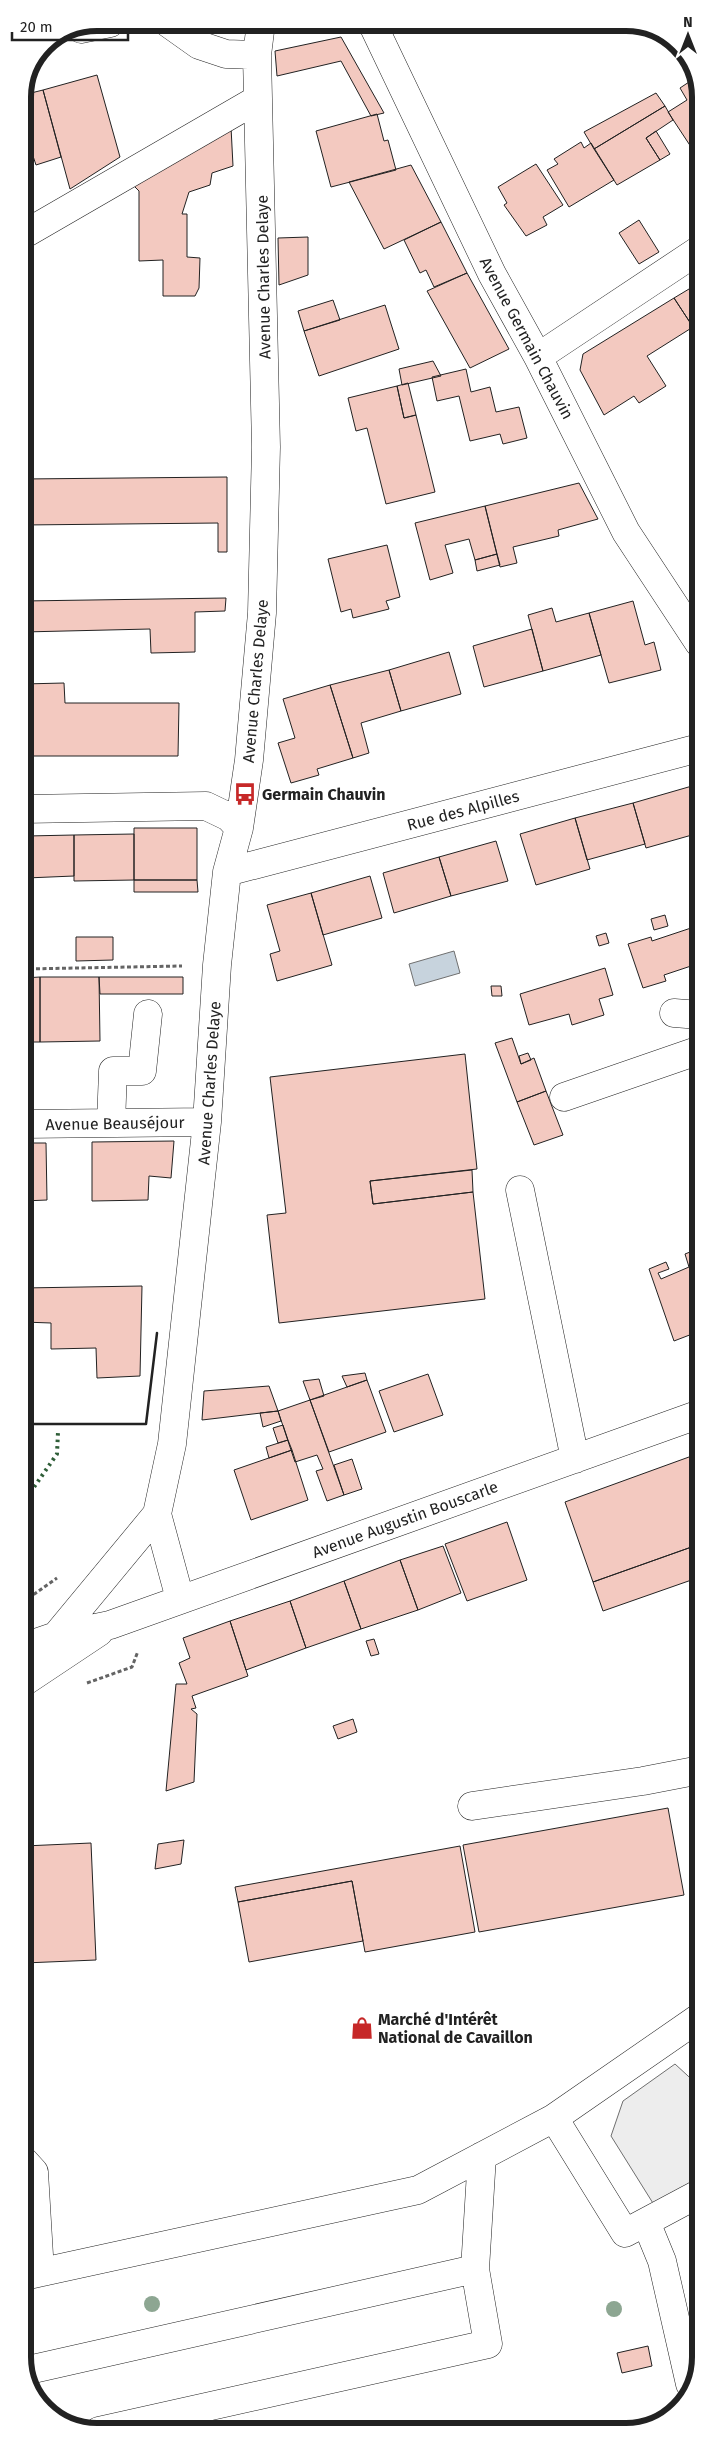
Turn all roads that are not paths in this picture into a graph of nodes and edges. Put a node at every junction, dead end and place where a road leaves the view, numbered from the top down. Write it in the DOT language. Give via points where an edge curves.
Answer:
graph roads {
  1 [pos="180,31"];
  2 [pos="260,31"];
  3 [pos="376,31"];
  4 [pos="257,55"];
  5 [pos="258,99"];
  6 [pos="31,230"];
  7 [pos="692,255"];
  8 [pos="538,357"];
  9 [pos="692,632"];
  10 [pos="692,750"];
  11 [pos="31,809"];
  12 [pos="239,828"];
  13 [pos="227,872"];
  14 [pos="148,1014"];
  15 [pos="692,1053"];
  16 [pos="564,1097"];
  17 [pos="207,1122"];
  18 [pos="112,1123"];
  19 [pos="31,1124"];
  20 [pos="520,1190"];
  21 [pos="692,1417"];
  22 [pos="575,1459"];
  23 [pos="156,1514"];
  24 [pos="180,1599"];
  25 [pos="110,1624"];
  26 [pos="56,1636"];
  27 [pos="31,1645"];
  28 [pos="31,1677"];
  29 [pos="692,1772"];
  30 [pos="472,1806"];
  31 [pos="692,2023"];
  32 [pos="554,2118"];
  33 [pos="482,2156"];
  34 [pos="31,2169"];
  35 [pos="692,2197"];
  36 [pos="646,2222"];
  37 [pos="476,2269"];
  38 [pos="32,2274"];
  39 [pos="33,2369"];
  40 [pos="688,2377"];
  41 [pos="135,2423"];
  1 -- 4 [label="street" via="199,44 226,54"];
  2 -- 4 [label="street, Avenue Charles Delaye"];
  3 -- 8 [label="street, Avenue Germain Chauvin" via="492,274"];
  4 -- 5 [label="street, Avenue Charles Delaye"];
  5 -- 6 [label="street"];
  5 -- 12 [label="street, Avenue Charles Delaye" via="266,448 262,613 249,760"];
  7 -- 8 [label="street"];
  8 -- 9 [label="street, Avenue Germain Chauvin" via="626,532"];
  10 -- 13 [label="street, Rue des Alpilles"];
  11 -- 12 [label="street" via="206,806 229,817"];
  12 -- 13 [label="street, Avenue Charles Delaye"];
  13 -- 17 [label="street, Avenue Charles Delaye"];
  14 -- 18 [label="street" via="142,1071 113,1071"];
  15 -- 16 [label="street"];
  17 -- 18 [label="street, Avenue Beauséjour"];
  17 -- 23 [label="street, Avenue Charles Delaye" via="172,1444"];
  18 -- 19 [label="street, Avenue Beauséjour"];
  20 -- 22 [label="street"];
  21 -- 22 [label="street, Avenue Augustin Bouscarle"];
  22 -- 24 [label="street, Avenue Augustin Bouscarle"];
  23 -- 24 [label="street, Avenue Charles Delaye"];
  23 -- 26 [label="street, Avenue Charles Delaye"];
  24 -- 25 [label="street, Avenue Augustin Bouscarle"];
  25 -- 26 [label="street"];
  25 -- 28 [label="street"];
  26 -- 27 [label="street"];
  29 -- 30 [label="street"];
  31 -- 32 [label="street"];
  32 -- 33 [label="street"];
  32 -- 36 [label="street" via="625,2233"];
  33 -- 37 [label="street"];
  33 -- 38 [label="street" via="418,2190"];
  34 -- 38 [label="street" via="34,2172"];
  35 -- 36 [label="street"];
  36 -- 40 [label="street" via="662,2261"];
  37 -- 39 [label="street"];
  37 -- 41 [label="street" via="488,2344"];
}
